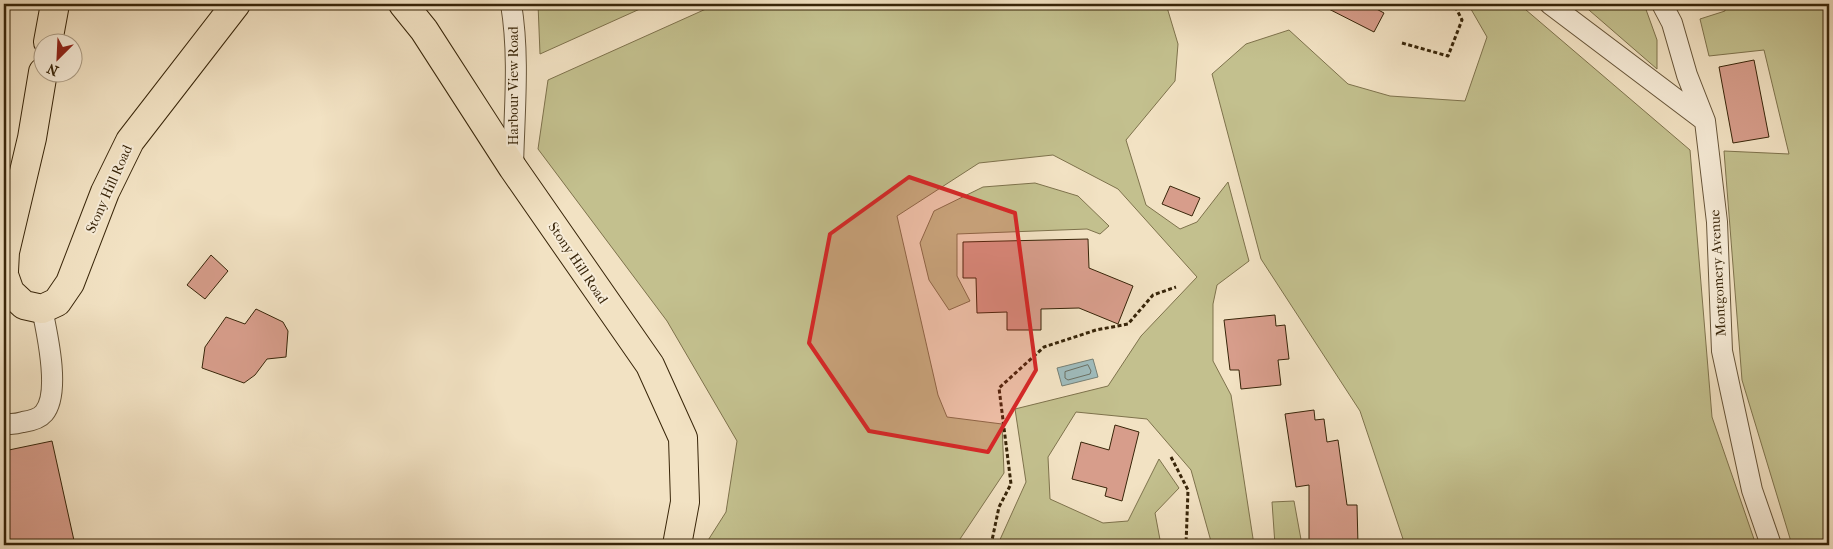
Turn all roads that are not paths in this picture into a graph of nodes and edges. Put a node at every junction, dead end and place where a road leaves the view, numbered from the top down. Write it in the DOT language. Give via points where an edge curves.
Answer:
graph roads {
  1 [pos="55,4"];
  2 [pos="236,4"];
  3 [pos="403,4"];
  4 [pos="511,4"];
  5 [pos="1550,4"];
  6 [pos="1662,4"];
  7 [pos="50,32"];
  8 [pos="41,82"];
  9 [pos="1705,121"];
  10 [pos="513,168"];
  11 [pos="4,271"];
  12 [pos="4,275"];
  13 [pos="42,309"];
  14 [pos="4,423"];
  15 [pos="677,545"];
  16 [pos="1771,545"];
  1 -- 7 [label="main road"];
  2 -- 13 [label="main road, Stony Hill Road" via="130,141 105,192 70,283 57,302"];
  3 -- 10 [label="main road, Stony Hill Road" via="424,30"];
  4 -- 10 [label="street, Harbour View Road" via="515,94"];
  5 -- 9 [label="street"];
  6 -- 9 [label="street, Montgomery Avenue" via="1672,23"];
  8 -- 11 [label="main road" via="32,138 5,252"];
  9 -- 16 [label="street, Montgomery Avenue" via="1718,222 1722,351 1752,490"];
  10 -- 15 [label="main road, Stony Hill Road" via="650,365 683,438 685,502"];
  12 -- 13 [label="main road" via="10,292 24,305"];
  13 -- 14 [label="street" via="50,350 51,396 44,412 34,420 10,425"];
}
